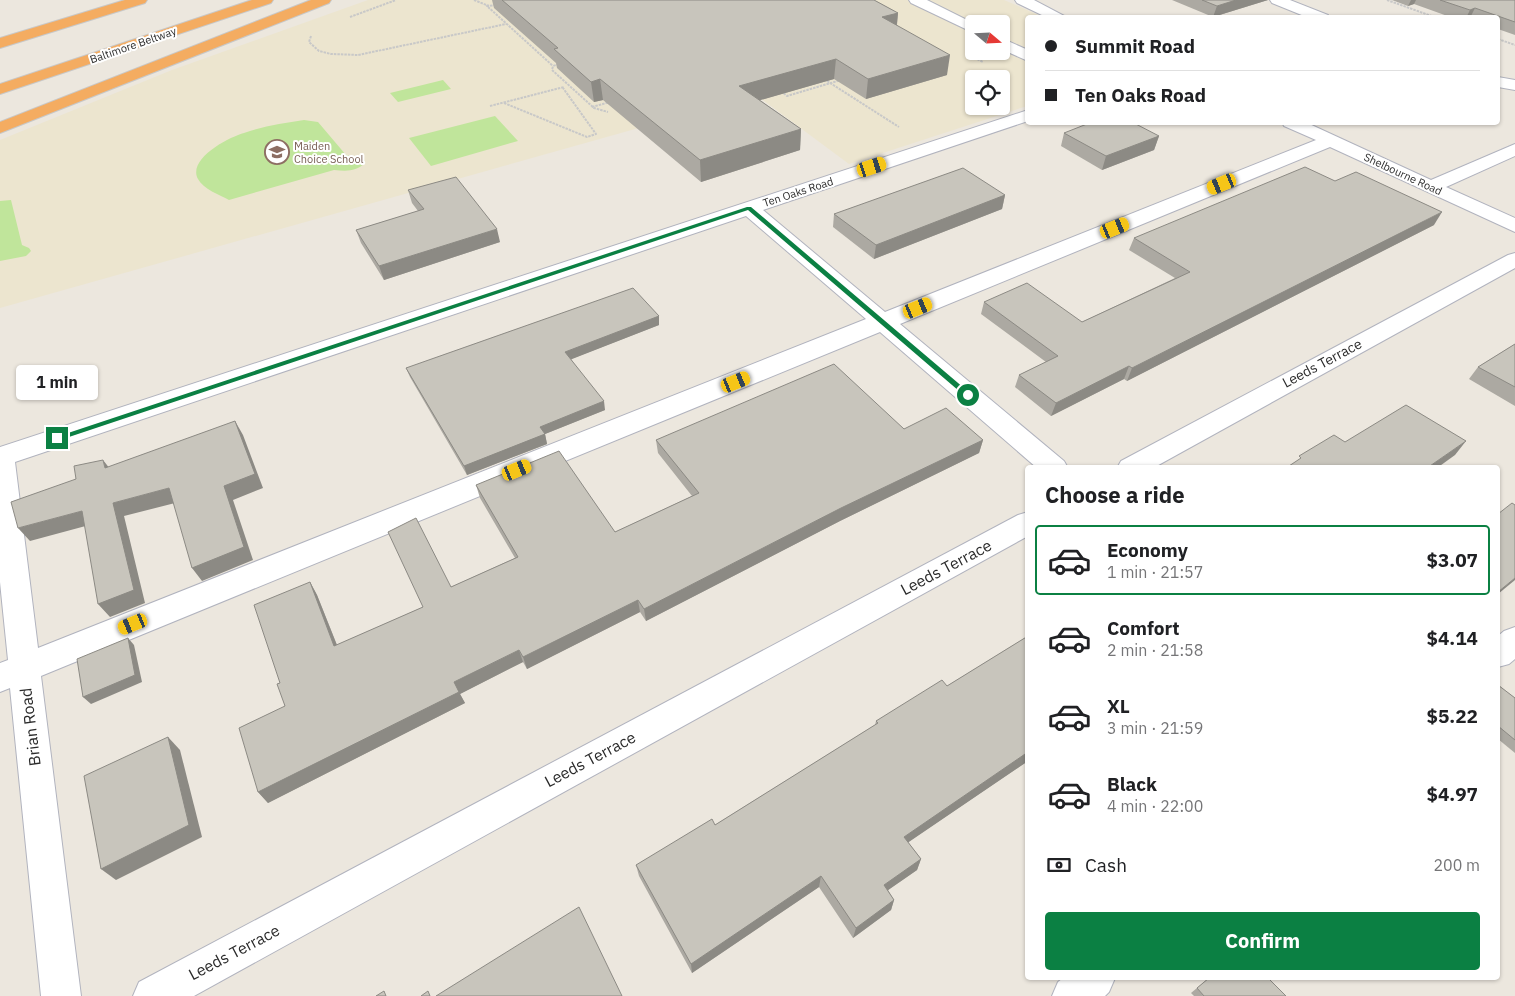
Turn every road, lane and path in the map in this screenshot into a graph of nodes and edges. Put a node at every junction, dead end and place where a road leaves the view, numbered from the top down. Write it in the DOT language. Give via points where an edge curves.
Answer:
graph roads {
  1 [pos="140,0"];
  2 [pos="266,0"];
  3 [pos="324,0"];
  4 [pos="396,0"];
  5 [pos="474,0"];
  6 [pos="916,0"];
  7 [pos="1022,0"];
  8 [pos="1277,0"];
  9 [pos="1387,0"];
  10 [pos="495,3"];
  11 [pos="502,3"];
  12 [pos="488,6"];
  13 [pos="1054,15"];
  14 [pos="1315,15"];
  15 [pos="1428,15"];
  16 [pos="344,19"];
  17 [pos="506,24"];
  18 [pos="965,24"];
  19 [pos="316,31"];
  20 [pos="1500,40"];
  21 [pos="0,43"];
  22 [pos="1515,45"];
  23 [pos="1010,47"];
  24 [pos="1025,55"];
  25 [pos="562,64"];
  26 [pos="553,66"];
  27 [pos="848,78"];
  28 [pos="827,81"];
  29 [pos="1500,82"];
  30 [pos="831,83"];
  31 [pos="1515,85"];
  32 [pos="570,86"];
  33 [pos="563,88"];
  34 [pos="0,89"];
  35 [pos="780,91"];
  36 [pos="611,102"];
  37 [pos="504,103"];
  38 [pos="490,106"];
  39 [pos="592,107"];
  40 [pos="608,112"];
  41 [pos="1025,117"];
  42 [pos="1296,125"];
  43 [pos="0,128"];
  44 [pos="1330,141"];
  45 [pos="1515,149"];
  46 [pos="924,150"];
  47 [pos="1431,187"];
  48 [pos="749,208"];
  49 [pos="1515,226"];
  50 [pos="1515,259"];
  51 [pos="882,323"];
  52 [pos="0,457"];
  53 [pos="1051,465"];
  54 [pos="1136,465"];
  55 [pos="1025,525"];
  56 [pos="1515,640"];
  57 [pos="1500,652"];
  58 [pos="12,673"];
  59 [pos="1092,980"];
  60 [pos="62,996"];
  61 [pos="153,996"];
  62 [pos="1072,996"];
  1 -- 21 [label="highway"];
  2 -- 34 [label="highway, Baltimore Beltway"];
  3 -- 43 [label="highway"];
  4 -- 16 [label="path"];
  5 -- 12 [label="path"];
  6 -- 18 [label="street"];
  7 -- 13 [label="street"];
  8 -- 14 [label="street"];
  9 -- 15 [label="path"];
  10 -- 12 [label="path"];
  11 -- 12 [label="path"];
  12 -- 17 [label="path"];
  17 -- 19 [label="path" via="376,52 346,55 312,46 310,37"];
  17 -- 26 [label="path"];
  20 -- 22 [label="path"];
  23 -- 24 [label="street"];
  25 -- 26 [label="path"];
  26 -- 32 [label="path" via="552,70"];
  27 -- 30 [label="path"];
  28 -- 30 [label="path"];
  29 -- 31 [label="street"];
  30 -- 35 [label="path" via="787,96"];
  30 -- 46 [label="path" via="919,139"];
  32 -- 33 [label="path"];
  32 -- 39 [label="path"];
  33 -- 37 [label="path"];
  33 -- 37 [label="path" via="596,134 588,137"];
  36 -- 39 [label="path"];
  37 -- 38 [label="path"];
  39 -- 40 [label="path"];
  41 -- 46 [label="street, Ten Oaks Road"];
  42 -- 44 [label="street, Shelbourne Road"];
  44 -- 47 [label="street, Shelbourne Road"];
  44 -- 51 [label="street"];
  45 -- 47 [label="street"];
  46 -- 48 [label="street, Ten Oaks Road"];
  47 -- 49 [label="street, Shelbourne Road"];
  48 -- 51 [label="street"];
  48 -- 52 [label="street, Ten Oaks Road"];
  50 -- 54 [label="street, Leeds Terrace"];
  51 -- 53 [label="street"];
  51 -- 58 [label="street"];
  52 -- 58 [label="street, Brian Road"];
  55 -- 61 [label="street, Leeds Terrace"];
  56 -- 57 [label="street"];
  58 -- 60 [label="street, Brian Road"];
  59 -- 62 [label="street"];
}
